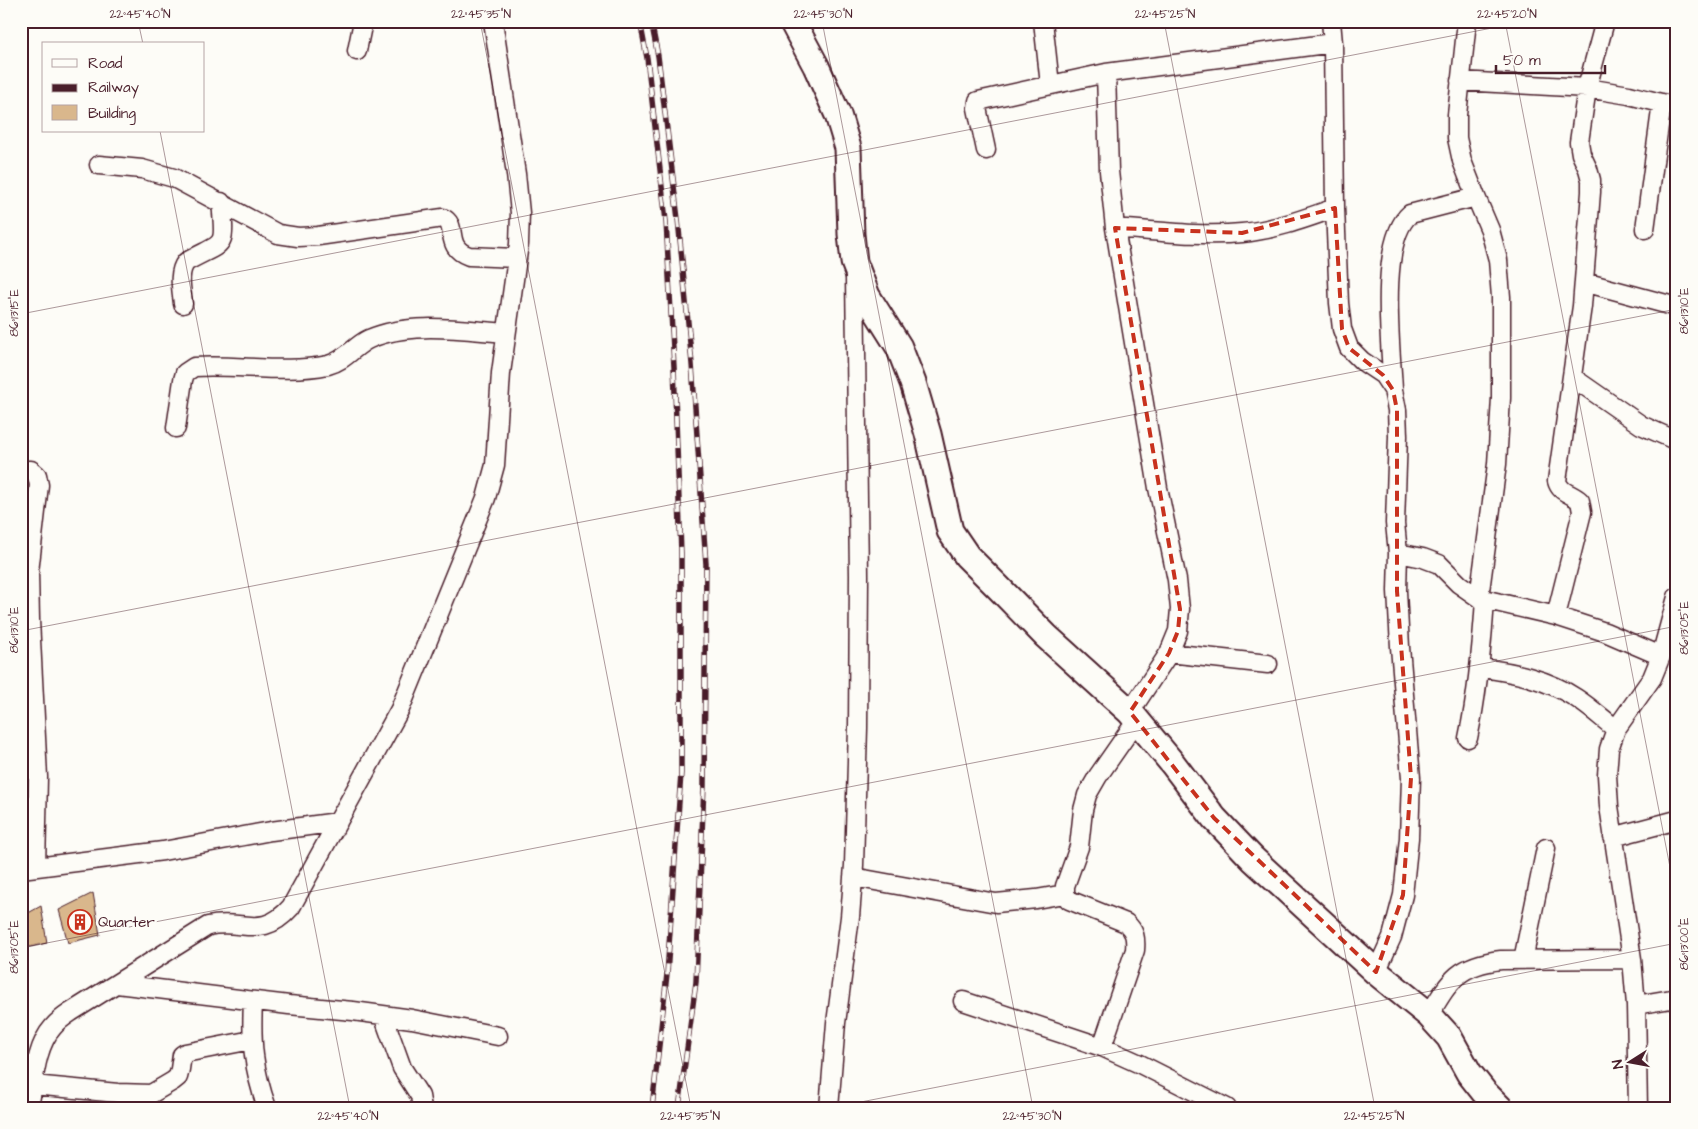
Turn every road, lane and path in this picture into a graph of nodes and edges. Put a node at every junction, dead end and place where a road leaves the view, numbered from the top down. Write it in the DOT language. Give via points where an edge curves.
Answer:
graph roads {
  1 [pos="363,21"];
  2 [pos="493,21"];
  3 [pos="792,21"];
  4 [pos="1043,21"];
  5 [pos="1331,21"];
  6 [pos="1467,21"];
  7 [pos="1605,21"];
  8 [pos="1333,43"];
  9 [pos="357,51"];
  10 [pos="1106,73"];
  11 [pos="1460,81"];
  12 [pos="1050,85"];
  13 [pos="1587,88"];
  14 [pos="1669,105"];
  15 [pos="986,150"];
  16 [pos="99,165"];
  17 [pos="1476,196"];
  18 [pos="221,202"];
  19 [pos="1335,208"];
  20 [pos="1115,228"];
  21 [pos="1645,229"];
  22 [pos="516,258"];
  23 [pos="854,262"];
  24 [pos="1584,282"];
  25 [pos="182,304"];
  26 [pos="1677,307"];
  27 [pos="506,333"];
  28 [pos="1572,377"];
  29 [pos="1393,390"];
  30 [pos="176,428"];
  31 [pos="1677,441"];
  32 [pos="21,470"];
  33 [pos="1398,553"];
  34 [pos="1677,597"];
  35 [pos="1482,599"];
  36 [pos="1556,616"];
  37 [pos="1169,653"];
  38 [pos="1661,656"];
  39 [pos="1268,664"];
  40 [pos="1480,668"];
  41 [pos="1133,716"];
  42 [pos="1616,729"];
  43 [pos="1468,738"];
  44 [pos="1677,820"];
  45 [pos="338,822"];
  46 [pos="1613,837"];
  47 [pos="1546,848"];
  48 [pos="28,868"];
  49 [pos="853,877"];
  50 [pos="1065,894"];
  51 [pos="1523,960"];
  52 [pos="1632,960"];
  53 [pos="1376,972"];
  54 [pos="117,984"];
  55 [pos="1677,998"];
  56 [pos="253,1001"];
  57 [pos="963,1001"];
  58 [pos="1636,1005"];
  59 [pos="383,1015"];
  60 [pos="1429,1015"];
  61 [pos="498,1036"];
  62 [pos="252,1040"];
  63 [pos="1102,1047"];
  64 [pos="33,1085"];
  65 [pos="29,1108"];
  66 [pos="266,1108"];
  67 [pos="422,1108"];
  68 [pos="829,1108"];
  69 [pos="1227,1108"];
  70 [pos="1500,1108"];
  71 [pos="1638,1108"];
  1 -- 9 [label="street"];
  2 -- 22 [label="street" via="520,213"];
  3 -- 23 [label="main road" via="838,114 848,148"];
  4 -- 12 [label="street"];
  5 -- 8 [label="street"];
  6 -- 11 [label="street"];
  7 -- 13 [label="street"];
  8 -- 10 [label="street"];
  8 -- 19 [label="street"];
  10 -- 12 [label="street"];
  10 -- 20 [label="street" via="1109,171"];
  11 -- 13 [label="street"];
  11 -- 17 [label="street" via="1457,138"];
  12 -- 15 [label="street" via="978,102"];
  13 -- 14 [label="street"];
  13 -- 24 [label="street" via="1579,142 1591,180"];
  14 -- 21 [label="street"];
  16 -- 18 [label="street" via="142,169 174,178"];
  17 -- 29 [label="street" via="1410,214 1399,227 1390,275"];
  17 -- 35 [label="street" via="1498,260 1501,297 1497,464"];
  18 -- 22 [label="street" via="278,234 298,237 443,218 448,220 456,249 462,254"];
  18 -- 25 [label="street" via="222,240 182,266"];
  19 -- 20 [label="street" via="1298,221 1242,233"];
  19 -- 29 [label="street" via="1339,303 1348,348 1362,362 1383,375"];
  20 -- 37 [label="street" via="1158,488 1177,580 1178,631"];
  22 -- 27 [label="street"];
  23 -- 41 [label="main road" via="867,296 898,347 913,383 950,531 967,556 998,588"];
  23 -- 49 [label="street" via="859,574"];
  24 -- 26 [label="street"];
  24 -- 28 [label="street"];
  27 -- 30 [label="street" via="444,328 389,332 355,346 344,358 328,365 194,367 185,373"];
  27 -- 45 [label="street" via="495,465 486,498 400,709"];
  28 -- 31 [label="street" via="1641,425"];
  28 -- 36 [label="street" via="1557,481 1562,490 1580,501 1582,512"];
  29 -- 33 [label="street" via="1398,436 1395,523"];
  32 -- 48 [label="street" via="32,470 39,485 29,572 38,777"];
  33 -- 35 [label="street" via="1440,564 1459,584"];
  33 -- 53 [label="street" via="1400,647 1412,778 1409,838 1403,895 1392,937"];
  34 -- 38 [label="street"];
  35 -- 36 [label="street"];
  35 -- 40 [label="street"];
  36 -- 38 [label="street"];
  37 -- 39 [label="street"];
  37 -- 41 [label="street"];
  38 -- 42 [label="street" via="1652,678"];
  40 -- 42 [label="street" via="1514,672 1547,683 1576,698"];
  40 -- 43 [label="street"];
  41 -- 50 [label="street" via="1087,795 1079,847"];
  41 -- 53 [label="main road" via="1214,818 1246,852"];
  42 -- 46 [label="street" via="1609,749 1607,775"];
  44 -- 46 [label="street"];
  45 -- 48 [label="street" via="154,852"];
  45 -- 54 [label="street" via="281,918 252,927 220,923 208,926"];
  46 -- 52 [label="street"];
  47 -- 51 [label="street"];
  49 -- 50 [label="street" via="996,903"];
  49 -- 68 [label="street"];
  50 -- 63 [label="street" via="1075,904 1126,923 1136,938 1135,950"];
  51 -- 52 [label="street"];
  51 -- 60 [label="street" via="1482,962 1461,972 1446,986"];
  52 -- 58 [label="street"];
  53 -- 60 [label="main road"];
  54 -- 56 [label="street"];
  54 -- 64 [label="street" via="53,1027 42,1046"];
  55 -- 58 [label="street"];
  56 -- 59 [label="street"];
  56 -- 62 [label="street"];
  57 -- 63 [label="street"];
  58 -- 71 [label="street"];
  59 -- 61 [label="street"];
  59 -- 67 [label="street" via="402,1068 420,1096"];
  60 -- 70 [label="main road" via="1449,1038 1468,1073"];
  62 -- 64 [label="street" via="185,1053 178,1077 151,1094"];
  62 -- 66 [label="street"];
  63 -- 69 [label="street"];
  64 -- 65 [label="street"];
}
